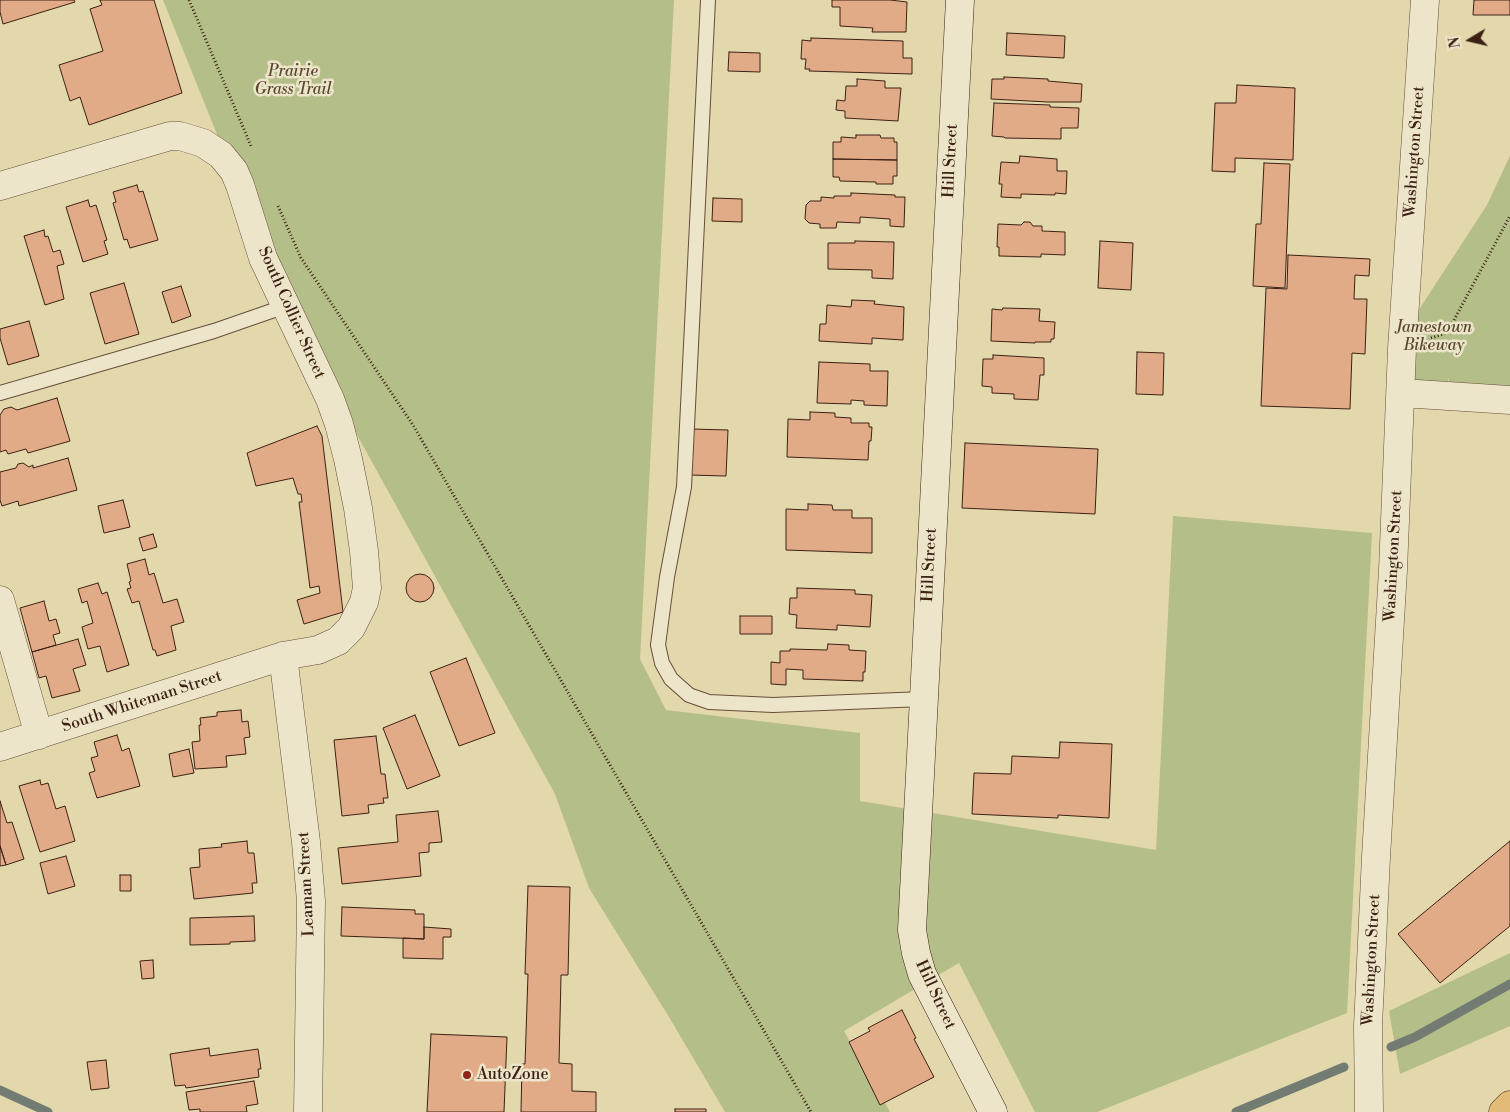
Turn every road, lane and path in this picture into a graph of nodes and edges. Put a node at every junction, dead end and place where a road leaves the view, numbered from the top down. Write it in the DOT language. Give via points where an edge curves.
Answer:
graph roads {
  1 [pos="189,0"];
  2 [pos="708,0"];
  3 [pos="960,0"];
  4 [pos="1425,0"];
  5 [pos="254,150"];
  6 [pos="0,186"];
  7 [pos="277,204"];
  8 [pos="1510,216"];
  9 [pos="286,306"];
  10 [pos="1447,333"];
  11 [pos="1402,392"];
  12 [pos="0,393"];
  13 [pos="1510,400"];
  14 [pos="1,604"];
  15 [pos="284,656"];
  16 [pos="924,699"];
  17 [pos="39,735"];
  18 [pos="0,747"];
  19 [pos="1510,1105"];
  20 [pos="308,1112"];
  21 [pos="811,1112"];
  22 [pos="993,1112"];
  23 [pos="1369,1112"];
  24 [pos="1503,1112"];
  1 -- 5 [label="path"];
  2 -- 16 [label="lane" via="684,487 658,645 662,664 671,679 689,695 709,702 774,705"];
  3 -- 16 [label="street, Hill Street"];
  4 -- 11 [label="street, Washington Street" via="1402,349"];
  6 -- 9 [label="street, South Collier Street" via="170,136 203,143 221,155 234,171 263,258"];
  7 -- 21 [label="path" via="301,258 413,425"];
  8 -- 10 [label="path"];
  9 -- 12 [label="lane" via="214,331"];
  9 -- 15 [label="street, South Collier Street" via="339,424 358,508 367,588 352,628 338,641 318,650"];
  11 -- 13 [label="street"];
  11 -- 23 [label="street, Washington Street" via="1368,1026"];
  14 -- 17 [label="street"];
  15 -- 17 [label="street, South Whiteman Street"];
  15 -- 20 [label="street, Leaman Street" via="311,901"];
  16 -- 22 [label="street, Hill Street" via="912,930 922,974"];
  17 -- 18 [label="street, South Whiteman Street"];
  19 -- 24 [label="main road"];
}
